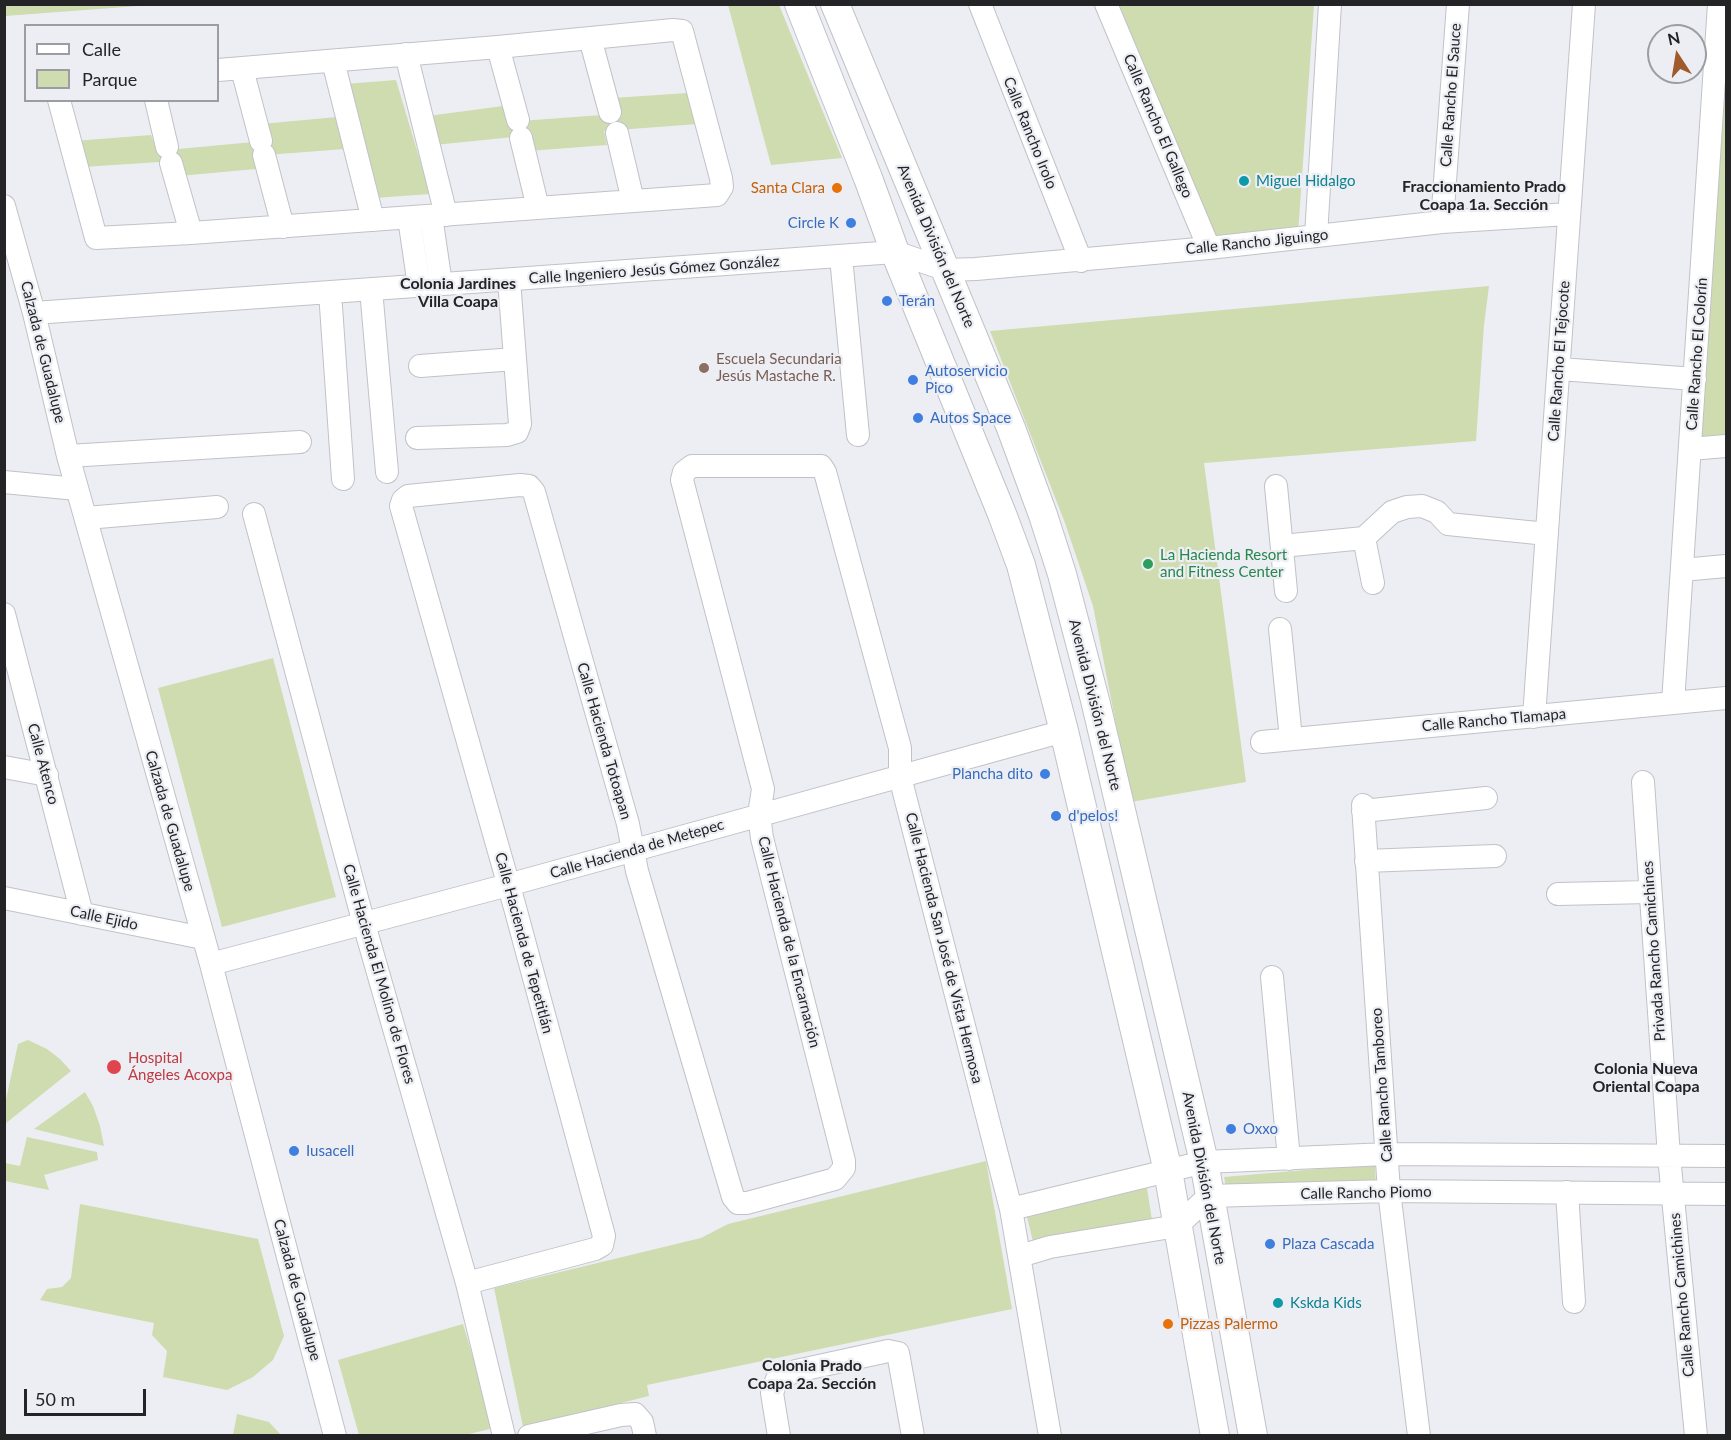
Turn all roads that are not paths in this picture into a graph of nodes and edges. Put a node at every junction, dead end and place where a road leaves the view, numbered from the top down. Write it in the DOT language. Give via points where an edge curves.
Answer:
graph roads {
  1 [pos="799,4"];
  2 [pos="835,4"];
  3 [pos="980,4"];
  4 [pos="1106,4"];
  5 [pos="1330,4"];
  6 [pos="1458,4"];
  7 [pos="1584,4"];
  8 [pos="1719,4"];
  9 [pos="590,38"];
  10 [pos="498,47"];
  11 [pos="406,54"];
  12 [pos="333,61"];
  13 [pos="242,69"];
  14 [pos="219,70"];
  15 [pos="60,102"];
  16 [pos="156,102"];
  17 [pos="610,112"];
  18 [pos="617,133"];
  19 [pos="633,201"];
  20 [pos="4,206"];
  21 [pos="538,208"];
  22 [pos="1568,214"];
  23 [pos="429,216"];
  24 [pos="373,220"];
  25 [pos="1442,222"];
  26 [pos="283,227"];
  27 [pos="191,233"];
  28 [pos="1316,236"];
  29 [pos="1209,248"];
  30 [pos="895,252"];
  31 [pos="841,256"];
  32 [pos="1081,261"];
  33 [pos="947,270"];
  34 [pos="509,280"];
  35 [pos="441,284"];
  36 [pos="419,286"];
  37 [pos="371,289"];
  38 [pos="330,292"];
  39 [pos="34,313"];
  40 [pos="515,359"];
  41 [pos="420,366"];
  42 [pos="1560,369"];
  43 [pos="1695,379"];
  44 [pos="858,435"];
  45 [pos="417,438"];
  46 [pos="300,442"];
  47 [pos="1726,446"];
  48 [pos="1690,449"];
  49 [pos="68,456"];
  50 [pos="387,472"];
  51 [pos="684,472"];
  52 [pos="343,479"];
  53 [pos="4,482"];
  54 [pos="1276,486"];
  55 [pos="78,489"];
  56 [pos="401,506"];
  57 [pos="217,507"];
  58 [pos="254,514"];
  59 [pos="86,518"];
  60 [pos="1547,534"];
  61 [pos="1364,538"];
  62 [pos="1282,546"];
  63 [pos="1726,566"];
  64 [pos="1682,570"];
  65 [pos="1062,574"];
  66 [pos="1026,583"];
  67 [pos="1373,583"];
  68 [pos="1286,591"];
  69 [pos="1070,607"];
  70 [pos="1036,619"];
  71 [pos="6,622"];
  72 [pos="1280,629"];
  73 [pos="1726,698"];
  74 [pos="1673,703"];
  75 [pos="1534,717"];
  76 [pos="1064,731"];
  77 [pos="1291,740"];
  78 [pos="1262,742"];
  79 [pos="4,767"];
  80 [pos="46,776"];
  81 [pos="900,777"];
  82 [pos="1643,782"];
  83 [pos="1486,798"];
  84 [pos="759,815"];
  85 [pos="632,850"];
  86 [pos="1496,856"];
  87 [pos="1366,861"];
  88 [pos="508,885"];
  89 [pos="1650,892"];
  90 [pos="1558,894"];
  91 [pos="4,897"];
  92 [pos="82,914"];
  93 [pos="364,924"];
  94 [pos="203,938"];
  95 [pos="1153,944"];
  96 [pos="1116,952"];
  97 [pos="211,964"];
  98 [pos="1272,977"];
  99 [pos="1161,979"];
  100 [pos="1125,988"];
  101 [pos="1387,1154"];
  102 [pos="1669,1155"];
  103 [pos="1726,1156"];
  104 [pos="1289,1159"];
  105 [pos="1204,1162"];
  106 [pos="1168,1171"];
  107 [pos="1389,1191"];
  108 [pos="1567,1192"];
  109 [pos="1673,1193"];
  110 [pos="1726,1194"];
  111 [pos="1209,1196"];
  112 [pos="733,1197"];
  113 [pos="1011,1209"];
  114 [pos="1177,1226"];
  115 [pos="1020,1256"];
  116 [pos="467,1283"];
  117 [pos="1574,1302"];
  118 [pos="335,1436"];
  119 [pos="504,1436"];
  120 [pos="529,1436"];
  121 [pos="645,1436"];
  122 [pos="779,1436"];
  123 [pos="913,1436"];
  124 [pos="1050,1436"];
  125 [pos="1215,1436"];
  126 [pos="1253,1436"];
  127 [pos="1419,1436"];
  128 [pos="1696,1436"];
  1 -- 30 [label="main road"];
  2 -- 33 [label="main road, Avenida División del Norte"];
  3 -- 32 [label="street, Calle Rancho Irolo"];
  4 -- 29 [label="street, Calle Rancho El Gallego"];
  5 -- 28 [label="street"];
  6 -- 25 [label="street, Calle Rancho El Sauce"];
  7 -- 22 [label="street, Calle Rancho El Tejocote"];
  8 -- 43 [label="street, Calle Rancho El Colorín"];
  9 -- 10 [label="street"];
  9 -- 17 [label="street"];
  9 -- 19 [label="street" via="673,30 682,31 686,38 722,187 717,195"];
  10 -- 11 [label="street"];
  10 -- 21 [label="street"];
  11 -- 12 [label="street"];
  11 -- 23 [label="street"];
  12 -- 13 [label="street"];
  12 -- 24 [label="street"];
  13 -- 14 [label="street"];
  13 -- 26 [label="street"];
  15 -- 27 [label="street" via="96,238"];
  16 -- 27 [label="street"];
  18 -- 19 [label="street"];
  19 -- 21 [label="street"];
  20 -- 39 [label="street, Calzada de Guadalupe"];
  21 -- 23 [label="street"];
  22 -- 25 [label="street, Calle Rancho Jiguingo"];
  22 -- 42 [label="street, Calle Rancho El Tejocote"];
  23 -- 24 [label="street"];
  23 -- 35 [label="street"];
  23 -- 36 [label="street"];
  24 -- 26 [label="street"];
  25 -- 28 [label="street, Calle Rancho Jiguingo"];
  26 -- 27 [label="street"];
  28 -- 29 [label="street, Calle Rancho Jiguingo"];
  29 -- 32 [label="street, Calle Rancho Jiguingo"];
  30 -- 31 [label="street, Calle Ingeniero Jesús Gómez González"];
  30 -- 33 [label="street, Calle Ingeniero Jesús Gómez González"];
  30 -- 66 [label="main road" via="1002,514"];
  31 -- 34 [label="street, Calle Ingeniero Jesús Gómez González"];
  31 -- 44 [label="street"];
  32 -- 33 [label="street, Calle Rancho Jiguingo"];
  33 -- 65 [label="main road, Avenida División del Norte" via="1011,428"];
  34 -- 35 [label="street, Calle Ingeniero Jesús Gómez González"];
  34 -- 40 [label="street"];
  35 -- 36 [label="street, Calle Ingeniero Jesús Gómez González"];
  36 -- 37 [label="street, Calle Ingeniero Jesús Gómez González"];
  37 -- 38 [label="street, Calle Ingeniero Jesús Gómez González"];
  37 -- 50 [label="street"];
  38 -- 39 [label="street, Calle Ingeniero Jesús Gómez González"];
  38 -- 52 [label="street"];
  39 -- 49 [label="street, Calzada de Guadalupe"];
  40 -- 41 [label="street"];
  40 -- 45 [label="street" via="520,424 517,432"];
  42 -- 43 [label="street"];
  42 -- 60 [label="street, Calle Rancho El Tejocote"];
  43 -- 48 [label="street, Calle Rancho El Colorín"];
  46 -- 49 [label="street"];
  47 -- 48 [label="street"];
  48 -- 64 [label="street, Calle Rancho El Colorín"];
  49 -- 55 [label="street, Calzada de Guadalupe"];
  51 -- 81 [label="street, Calle Hacienda San José de Vista Hermosa" via="693,466 821,466 900,748"];
  51 -- 84 [label="street, Calle Hacienda de la Encarnación" via="682,480 763,789"];
  53 -- 55 [label="street"];
  54 -- 62 [label="street"];
  55 -- 59 [label="street, Calzada de Guadalupe"];
  56 -- 85 [label="street, Calle Hacienda Totoapan" via="408,496 520,485 529,486 534,492 628,824"];
  56 -- 88 [label="street, Calle Hacienda de Tepetitlán"];
  57 -- 59 [label="street"];
  58 -- 93 [label="street, Calle Hacienda El Molino de Flores"];
  59 -- 94 [label="street, Calzada de Guadalupe"];
  60 -- 61 [label="street" via="1448,524 1437,512 1422,506 1392,512"];
  60 -- 75 [label="street, Calle Rancho El Tejocote"];
  61 -- 62 [label="street"];
  61 -- 67 [label="street"];
  62 -- 68 [label="street"];
  63 -- 64 [label="street"];
  64 -- 74 [label="street, Calle Rancho El Colorín"];
  65 -- 66 [label="main road" via="1057,585 1046,591 1035,590"];
  65 -- 69 [label="main road, Avenida División del Norte"];
  66 -- 70 [label="main road"];
  69 -- 70 [label="main road" via="1060,602 1047,604"];
  69 -- 95 [label="main road, Avenida División del Norte"];
  70 -- 76 [label="main road"];
  71 -- 80 [label="street, Calle Atenco"];
  72 -- 77 [label="street"];
  73 -- 74 [label="street, Calle Rancho Tlamapa"];
  74 -- 75 [label="street, Calle Rancho Tlamapa"];
  75 -- 77 [label="street, Calle Rancho Tlamapa"];
  76 -- 81 [label="street, Calle Hacienda de Metepec"];
  76 -- 96 [label="main road"];
  77 -- 78 [label="street, Calle Rancho Tlamapa"];
  79 -- 80 [label="street"];
  80 -- 92 [label="street, Calle Atenco"];
  81 -- 84 [label="street, Calle Hacienda de Metepec"];
  81 -- 113 [label="street, Calle Hacienda San José de Vista Hermosa"];
  82 -- 89 [label="street, Privada Rancho Camichines"];
  83 -- 87 [label="street, Calle Rancho Tamboreo" via="1363,808"];
  84 -- 85 [label="street, Calle Hacienda de Metepec"];
  84 -- 112 [label="street, Calle Hacienda de la Encarnación" via="844,1168 835,1179 758,1200 738,1203"];
  85 -- 88 [label="street, Calle Hacienda de Metepec"];
  85 -- 112 [label="street, Calle Hacienda Totoapan"];
  86 -- 87 [label="street"];
  87 -- 101 [label="street, Calle Rancho Tamboreo"];
  88 -- 93 [label="street, Calle Hacienda de Metepec"];
  88 -- 116 [label="street, Calle Hacienda de Tepetitlán" via="604,1236 602,1245 595,1249"];
  89 -- 90 [label="street"];
  89 -- 102 [label="street, Privada Rancho Camichines"];
  91 -- 92 [label="street, Calle Ejido"];
  92 -- 94 [label="street, Calle Ejido"];
  93 -- 97 [label="street, Calle Hacienda de Metepec"];
  93 -- 116 [label="street, Calle Hacienda El Molino de Flores"];
  94 -- 97 [label="street, Calzada de Guadalupe"];
  95 -- 96 [label="main road" via="1148,955 1137,961 1126,960"];
  95 -- 99 [label="main road, Avenida División del Norte"];
  96 -- 100 [label="main road"];
  97 -- 118 [label="street, Calzada de Guadalupe"];
  98 -- 104 [label="street"];
  99 -- 100 [label="main road" via="1141,972 1131,977"];
  99 -- 105 [label="main road, Avenida División del Norte"];
  100 -- 106 [label="main road"];
  101 -- 102 [label="street"];
  101 -- 104 [label="street"];
  101 -- 107 [label="street, Calle Rancho Tamboreo"];
  102 -- 103 [label="street"];
  102 -- 109 [label="street, Calle Rancho Camichines"];
  104 -- 105 [label="street"];
  105 -- 106 [label="street"];
  105 -- 111 [label="main road, Avenida División del Norte"];
  106 -- 113 [label="street"];
  106 -- 114 [label="main road"];
  107 -- 108 [label="street, Calle Rancho Piomo"];
  107 -- 111 [label="street, Calle Rancho Piomo"];
  107 -- 127 [label="street, Calle Rancho Tamboreo"];
  108 -- 109 [label="street, Calle Rancho Piomo"];
  108 -- 117 [label="street"];
  109 -- 110 [label="street, Calle Rancho Piomo"];
  109 -- 128 [label="street, Calle Rancho Camichines"];
  111 -- 114 [label="street"];
  111 -- 126 [label="main road, Avenida División del Norte"];
  113 -- 115 [label="street, Calle Hacienda San José de Vista Hermosa"];
  114 -- 115 [label="street"];
  114 -- 125 [label="main road"];
  115 -- 124 [label="street, Calle Hacienda San José de Vista Hermosa"];
  116 -- 119 [label="street, Calle Hacienda El Molino de Flores"];
  120 -- 121 [label="street" via="635,1414 642,1422"];
  122 -- 123 [label="street" via="772,1392 777,1379 796,1371 888,1351 898,1353"];
}
